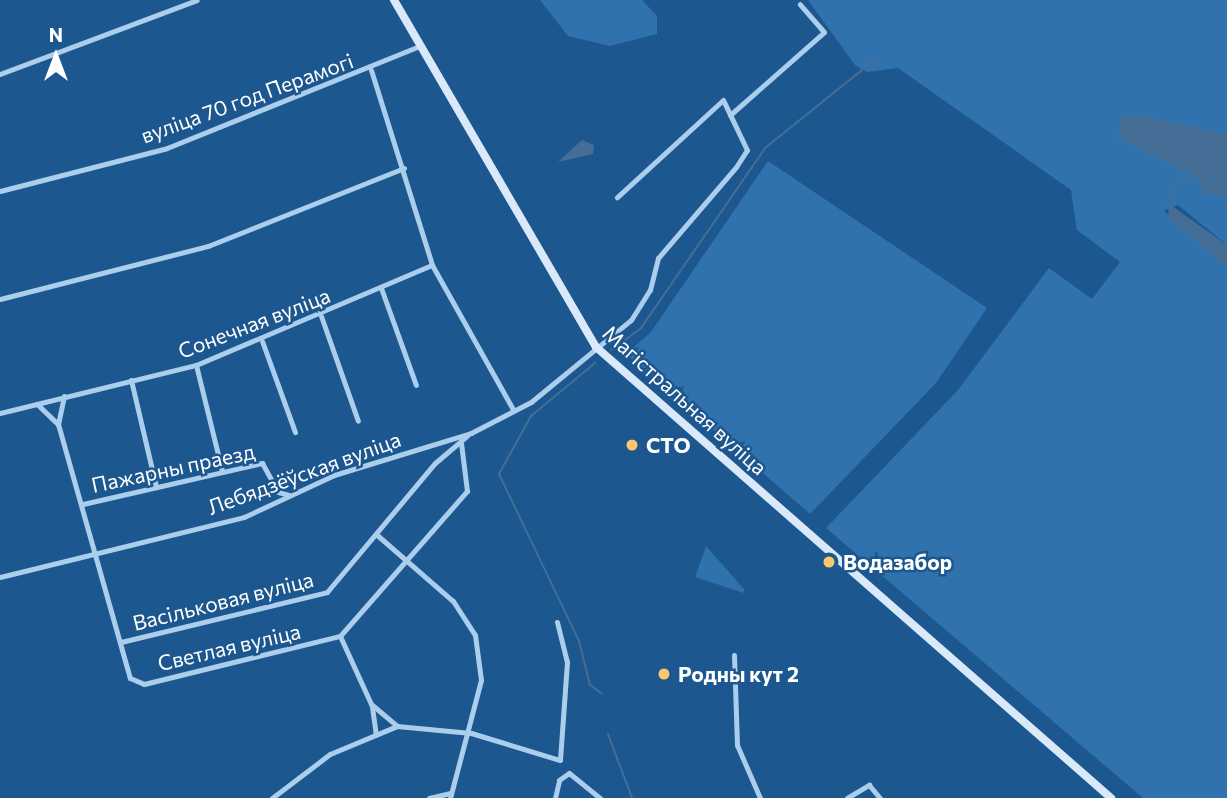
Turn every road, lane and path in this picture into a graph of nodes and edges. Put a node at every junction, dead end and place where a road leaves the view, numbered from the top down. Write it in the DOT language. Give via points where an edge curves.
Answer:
graph roads {
  1 [pos="197,0"];
  2 [pos="394,0"];
  3 [pos="800,4"];
  4 [pos="420,46"];
  5 [pos="371,70"];
  6 [pos="0,74"];
  7 [pos="730,115"];
  8 [pos="404,168"];
  9 [pos="0,191"];
  10 [pos="617,197"];
  11 [pos="432,265"];
  12 [pos="381,288"];
  13 [pos="0,299"];
  14 [pos="321,316"];
  15 [pos="262,341"];
  16 [pos="596,346"];
  17 [pos="196,365"];
  18 [pos="131,380"];
  19 [pos="416,385"];
  20 [pos="64,396"];
  21 [pos="37,404"];
  22 [pos="514,411"];
  23 [pos="0,413"];
  24 [pos="358,421"];
  25 [pos="58,424"];
  26 [pos="295,432"];
  27 [pos="471,433"];
  28 [pos="442,441"];
  29 [pos="460,443"];
  30 [pos="447,452"];
  31 [pos="222,471"];
  32 [pos="156,487"];
  33 [pos="291,496"];
  34 [pos="83,504"];
  35 [pos="377,536"];
  36 [pos="97,554"];
  37 [pos="408,564"];
  38 [pos="0,577"];
  39 [pos="557,622"];
  40 [pos="340,636"];
  41 [pos="121,642"];
  42 [pos="734,655"];
  43 [pos="372,704"];
  44 [pos="397,726"];
  45 [pos="471,733"];
  46 [pos="376,735"];
  47 [pos="560,760"];
  48 [pos="569,773"];
  49 [pos="450,796"];
  50 [pos="272,798"];
  51 [pos="429,798"];
  52 [pos="555,798"];
  53 [pos="600,798"];
  54 [pos="760,798"];
  55 [pos="847,798"];
  56 [pos="880,798"];
  57 [pos="1111,798"];
  1 -- 6 [label="street"];
  2 -- 4 [label="main road, Магістральная вуліца"];
  3 -- 7 [label="street" via="824,32"];
  4 -- 5 [label="street, вуліца 70 год Перамогі"];
  4 -- 16 [label="main road, Магістральная вуліца"];
  5 -- 8 [label="street"];
  5 -- 9 [label="street, вуліца 70 год Перамогі" via="167,148"];
  7 -- 10 [label="street" via="723,100"];
  7 -- 16 [label="street, Лебядзёўская вуліца" via="747,150 658,258 650,290 631,320"];
  8 -- 11 [label="street"];
  8 -- 13 [label="street" via="208,246"];
  11 -- 12 [label="street, Сонечная вуліца"];
  11 -- 22 [label="street"];
  12 -- 14 [label="street, Сонечная вуліца"];
  12 -- 19 [label="street"];
  14 -- 15 [label="street, Сонечная вуліца"];
  14 -- 24 [label="street"];
  15 -- 17 [label="street, Сонечная вуліца"];
  15 -- 26 [label="street"];
  16 -- 22 [label="street, Лебядзёўская вуліца"];
  16 -- 57 [label="main road, Магістральная вуліца"];
  17 -- 18 [label="street, Сонечная вуліца"];
  17 -- 31 [label="street"];
  18 -- 20 [label="street, Сонечная вуліца"];
  18 -- 32 [label="street"];
  20 -- 21 [label="street, Сонечная вуліца"];
  20 -- 25 [label="street"];
  21 -- 23 [label="street, Сонечная вуліца"];
  21 -- 25 [label="street"];
  22 -- 27 [label="street, Лебядзёўская вуліца"];
  25 -- 34 [label="street, Светлая вуліца"];
  27 -- 28 [label="street, Лебядзёўская вуліца"];
  27 -- 29 [label="street, Васільковая вуліца"];
  28 -- 30 [label="street"];
  28 -- 33 [label="street, Лебядзёўская вуліца" via="334,475"];
  29 -- 30 [label="street, Васільковая вуліца"];
  29 -- 37 [label="street" via="467,491"];
  30 -- 35 [label="street, Васільковая вуліца"];
  31 -- 32 [label="street, Пажарны праезд"];
  31 -- 33 [label="street, Пажарны праезд" via="267,463 278,492"];
  32 -- 34 [label="street, Пажарны праезд"];
  33 -- 36 [label="street, Лебядзёўская вуліца" via="243,517"];
  34 -- 36 [label="street, Светлая вуліца"];
  35 -- 37 [label="street"];
  35 -- 41 [label="street, Васільковая вуліца" via="327,592"];
  36 -- 38 [label="street, Лебядзёўская вуліца"];
  36 -- 41 [label="street, Светлая вуліца"];
  37 -- 40 [label="street"];
  37 -- 45 [label="street" via="453,601 475,635 481,680"];
  39 -- 47 [label="street" via="567,662"];
  40 -- 41 [label="street, Светлая вуліца" via="144,684 130,678"];
  40 -- 43 [label="street"];
  42 -- 54 [label="street" via="737,746"];
  43 -- 44 [label="street"];
  43 -- 46 [label="street"];
  44 -- 45 [label="street"];
  44 -- 46 [label="street"];
  45 -- 47 [label="street"];
  45 -- 49 [label="street"];
  46 -- 50 [label="street" via="330,754"];
  47 -- 48 [label="street"];
  48 -- 52 [label="street" via="559,780"];
  48 -- 53 [label="street"];
  49 -- 51 [label="street"];
  55 -- 56 [label="street" via="869,785"];
}
